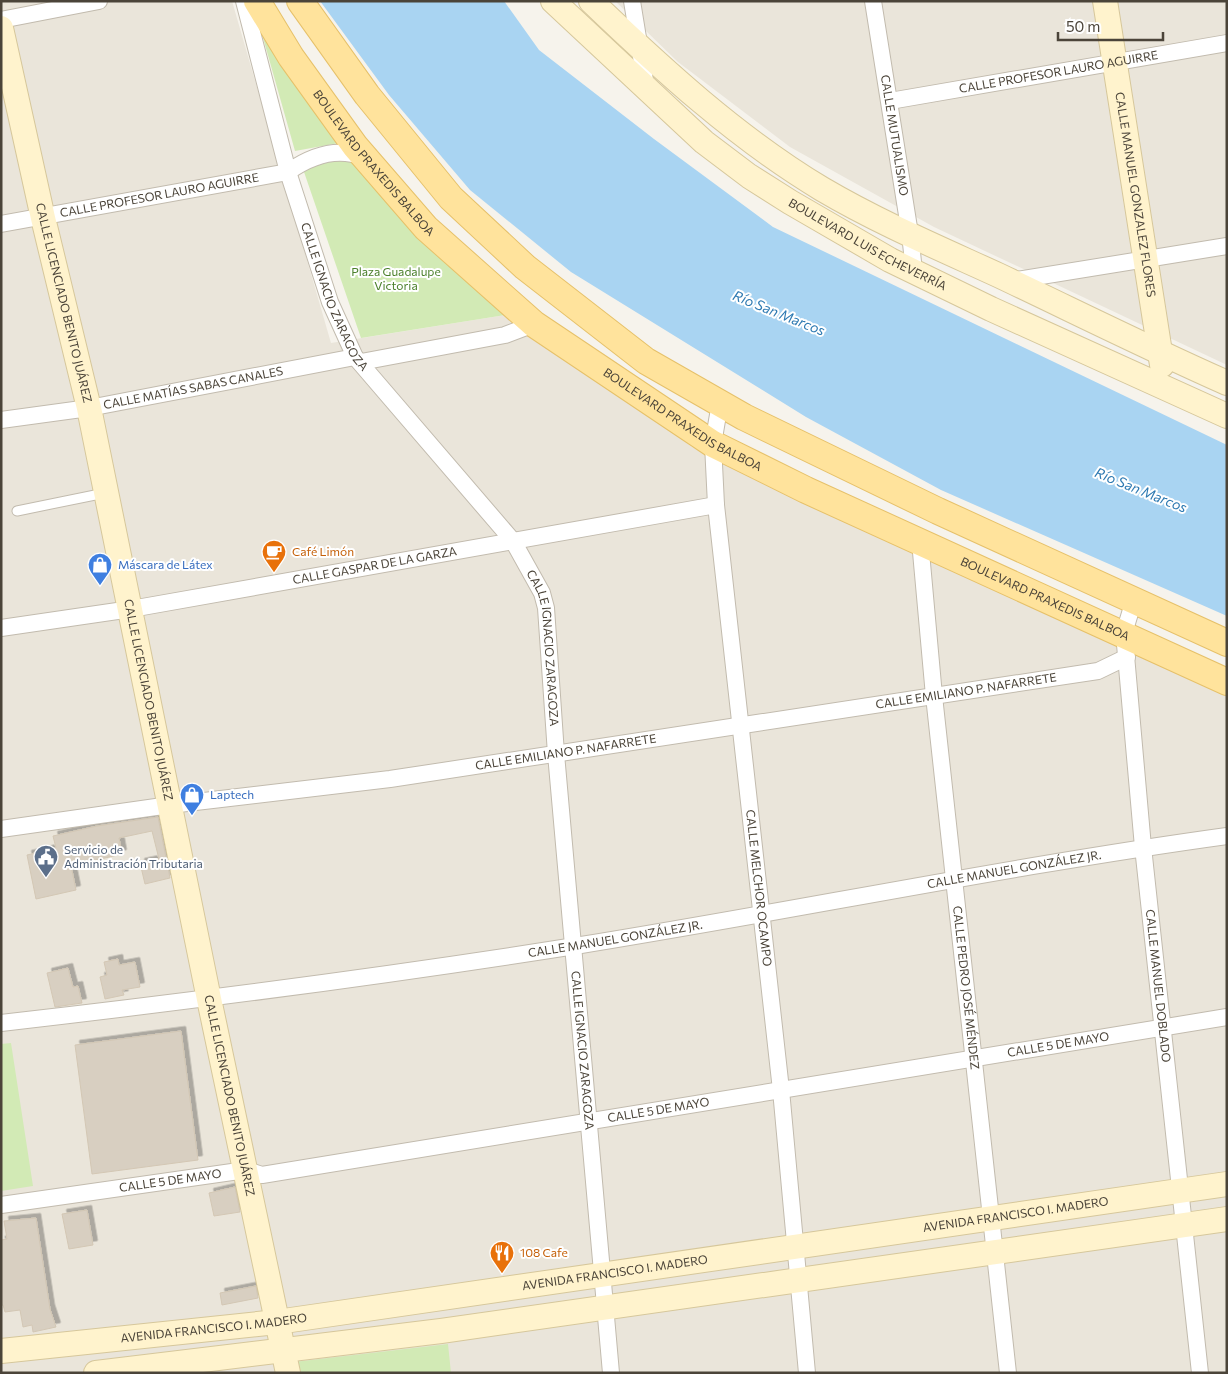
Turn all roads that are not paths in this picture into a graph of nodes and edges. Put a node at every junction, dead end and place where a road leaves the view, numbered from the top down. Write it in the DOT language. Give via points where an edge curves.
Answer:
graph roads {
  1 [pos="99,1"];
  2 [pos="244,1"];
  3 [pos="257,1"];
  4 [pos="300,1"];
  5 [pos="554,1"];
  6 [pos="591,1"];
  7 [pos="632,1"];
  8 [pos="873,1"];
  9 [pos="1105,1"];
  10 [pos="1,20"];
  11 [pos="1,28"];
  12 [pos="1227,43"];
  13 [pos="640,47"];
  14 [pos="1114,62"];
  15 [pos="646,87"];
  16 [pos="890,101"];
  17 [pos="368,160"];
  18 [pos="288,172"];
  19 [pos="43,218"];
  20 [pos="1,224"];
  21 [pos="910,234"];
  22 [pos="1227,246"];
  23 [pos="1146,259"];
  24 [pos="914,271"];
  25 [pos="1011,281"];
  26 [pos="534,324"];
  27 [pos="1161,354"];
  28 [pos="358,359"];
  29 [pos="1227,383"];
  30 [pos="1166,389"];
  31 [pos="720,404"];
  32 [pos="89,408"];
  33 [pos="1227,416"];
  34 [pos="1,420"];
  35 [pos="713,444"];
  36 [pos="106,493"];
  37 [pos="716,505"];
  38 [pos="17,511"];
  39 [pos="938,511"];
  40 [pos="513,541"];
  41 [pos="925,544"];
  42 [pos="1134,600"];
  43 [pos="131,609"];
  44 [pos="1,628"];
  45 [pos="1227,643"];
  46 [pos="1125,645"];
  47 [pos="1227,682"];
  48 [pos="934,696"];
  49 [pos="740,726"];
  50 [pos="556,754"];
  51 [pos="170,805"];
  52 [pos="1,829"];
  53 [pos="1227,836"];
  54 [pos="1142,847"];
  55 [pos="955,879"];
  56 [pos="761,914"];
  57 [pos="574,946"];
  58 [pos="208,999"];
  59 [pos="1227,1017"];
  60 [pos="1,1023"];
  61 [pos="1163,1027"];
  62 [pos="974,1058"];
  63 [pos="780,1090"];
  64 [pos="589,1121"];
  65 [pos="246,1170"];
  66 [pos="1227,1184"];
  67 [pos="1180,1191"];
  68 [pos="1,1205"];
  69 [pos="991,1218"];
  70 [pos="1227,1219"];
  71 [pos="1184,1225"];
  72 [pos="794,1246"];
  73 [pos="995,1252"];
  74 [pos="603,1273"];
  75 [pos="798,1280"];
  76 [pos="606,1308"];
  77 [pos="277,1322"];
  78 [pos="1,1351"];
  79 [pos="285,1362"];
  80 [pos="96,1373"];
  81 [pos="611,1373"];
  82 [pos="807,1373"];
  83 [pos="1008,1373"];
  84 [pos="1200,1373"];
  1 -- 10 [label="street"];
  2 -- 18 [label="street, CALLE IGNACIO ZARAGOZA"];
  3 -- 17 [label="main road, BOULEVARD PRAXEDIS BALBOA" via="303,73 354,146"];
  4 -- 31 [label="main road" via="367,95 451,198 525,267 646,361"];
  5 -- 15 [label="main road, BOULEVARD LUIS ECHEVERRÍA"];
  6 -- 13 [label="main road"];
  7 -- 13 [label="street"];
  8 -- 16 [label="street, CALLE MUTUALISMO"];
  9 -- 14 [label="main road, CALLE MANUEL GONZALEZ FLORES"];
  11 -- 19 [label="main road, CALLE LICENCIADO BENITO JUÁREZ"];
  12 -- 14 [label="street, CALLE PROFESOR LAURO AGUIRRE"];
  13 -- 15 [label="street"];
  13 -- 21 [label="main road" via="765,151 822,189"];
  14 -- 16 [label="street, CALLE PROFESOR LAURO AGUIRRE"];
  14 -- 23 [label="main road, CALLE MANUEL GONZALEZ FLORES"];
  15 -- 24 [label="main road, BOULEVARD LUIS ECHEVERRÍA" via="704,142 749,176 815,217"];
  16 -- 21 [label="street, CALLE MUTUALISMO"];
  17 -- 18 [label="street" via="345,152 308,159"];
  17 -- 26 [label="main road, BOULEVARD PRAXEDIS BALBOA" via="426,228"];
  18 -- 19 [label="street, CALLE PROFESOR LAURO AGUIRRE"];
  18 -- 28 [label="street, CALLE IGNACIO ZARAGOZA" via="330,302"];
  19 -- 20 [label="street, CALLE PROFESOR LAURO AGUIRRE"];
  19 -- 32 [label="main road, CALLE LICENCIADO BENITO JUÁREZ"];
  21 -- 24 [label="street, CALLE MUTUALISMO"];
  21 -- 25 [label="main road"];
  22 -- 23 [label="street"];
  23 -- 25 [label="street"];
  23 -- 27 [label="main road, CALLE MANUEL GONZALEZ FLORES"];
  24 -- 30 [label="main road, BOULEVARD LUIS ECHEVERRÍA"];
  25 -- 27 [label="main road"];
  26 -- 28 [label="street, CALLE MATÍAS SABAS CANALES" via="505,334"];
  26 -- 35 [label="main road, BOULEVARD PRAXEDIS BALBOA"];
  27 -- 29 [label="main road"];
  27 -- 30 [label="main road, CALLE MANUEL GONZALEZ FLORES"];
  28 -- 32 [label="street, CALLE MATÍAS SABAS CANALES"];
  28 -- 40 [label="street, CALLE IGNACIO ZARAGOZA"];
  30 -- 33 [label="main road, BOULEVARD LUIS ECHEVERRÍA"];
  31 -- 35 [label="street, CALLE MELCHOR OCAMPO"];
  31 -- 39 [label="main road"];
  32 -- 34 [label="street, CALLE MATÍAS SABAS CANALES"];
  32 -- 36 [label="main road, CALLE LICENCIADO BENITO JUÁREZ"];
  35 -- 37 [label="street, CALLE MELCHOR OCAMPO"];
  35 -- 41 [label="main road, BOULEVARD PRAXEDIS BALBOA"];
  36 -- 38 [label="lane"];
  36 -- 43 [label="main road, CALLE LICENCIADO BENITO JUÁREZ"];
  37 -- 40 [label="street, CALLE GASPAR DE LA GARZA"];
  37 -- 49 [label="street, CALLE MELCHOR OCAMPO"];
  39 -- 41 [label="main road"];
  39 -- 42 [label="main road"];
  40 -- 43 [label="street, CALLE GASPAR DE LA GARZA"];
  40 -- 50 [label="street, CALLE IGNACIO ZARAGOZA" via="542,594 546,608"];
  41 -- 46 [label="main road, BOULEVARD PRAXEDIS BALBOA"];
  41 -- 48 [label="street, CALLE PEDRO JOSÉ MÉNDEZ"];
  42 -- 45 [label="main road"];
  42 -- 46 [label="street, CALLE MANUEL DOBLADO"];
  43 -- 44 [label="street, CALLE GASPAR DE LA GARZA"];
  43 -- 51 [label="main road, CALLE LICENCIADO BENITO JUÁREZ"];
  46 -- 47 [label="main road, BOULEVARD PRAXEDIS BALBOA"];
  46 -- 48 [label="street, CALLE EMILIANO P. NAFARRETE" via="1098,671"];
  46 -- 54 [label="street, CALLE MANUEL DOBLADO"];
  48 -- 49 [label="street, CALLE EMILIANO P. NAFARRETE"];
  48 -- 55 [label="street, CALLE PEDRO JOSÉ MÉNDEZ"];
  49 -- 50 [label="street, CALLE EMILIANO P. NAFARRETE"];
  49 -- 56 [label="street, CALLE MELCHOR OCAMPO"];
  50 -- 51 [label="street, CALLE EMILIANO P. NAFARRETE" via="390,780"];
  50 -- 57 [label="street, CALLE IGNACIO ZARAGOZA"];
  51 -- 52 [label="street, CALLE EMILIANO P. NAFARRETE"];
  51 -- 58 [label="main road, CALLE LICENCIADO BENITO JUÁREZ"];
  53 -- 54 [label="street, CALLE MANUEL GONZÁLEZ JR."];
  54 -- 55 [label="street, CALLE MANUEL GONZÁLEZ JR."];
  54 -- 61 [label="street, CALLE MANUEL DOBLADO"];
  55 -- 56 [label="street, CALLE MANUEL GONZÁLEZ JR."];
  55 -- 62 [label="street, CALLE PEDRO JOSÉ MÉNDEZ"];
  56 -- 57 [label="street, CALLE MANUEL GONZÁLEZ JR."];
  56 -- 63 [label="street, CALLE MELCHOR OCAMPO"];
  57 -- 58 [label="street, CALLE MANUEL GONZÁLEZ JR."];
  57 -- 64 [label="street, CALLE IGNACIO ZARAGOZA"];
  58 -- 60 [label="street, CALLE MANUEL GONZÁLEZ JR."];
  58 -- 65 [label="main road, CALLE LICENCIADO BENITO JUÁREZ"];
  59 -- 61 [label="street, CALLE 5 DE MAYO"];
  61 -- 62 [label="street, CALLE 5 DE MAYO"];
  61 -- 67 [label="street, CALLE MANUEL DOBLADO"];
  62 -- 63 [label="street, CALLE 5 DE MAYO"];
  62 -- 69 [label="street, CALLE PEDRO JOSÉ MÉNDEZ"];
  63 -- 64 [label="street, CALLE 5 DE MAYO"];
  63 -- 72 [label="street, CALLE MELCHOR OCAMPO"];
  64 -- 65 [label="street, CALLE 5 DE MAYO" via="262,1175"];
  64 -- 74 [label="street, CALLE IGNACIO ZARAGOZA"];
  65 -- 68 [label="street, CALLE 5 DE MAYO"];
  65 -- 77 [label="main road, CALLE LICENCIADO BENITO JUÁREZ"];
  66 -- 67 [label="main road, AVENIDA FRANCISCO I. MADERO"];
  67 -- 69 [label="main road, AVENIDA FRANCISCO I. MADERO"];
  67 -- 71 [label="street, CALLE MANUEL DOBLADO"];
  69 -- 72 [label="main road, AVENIDA FRANCISCO I. MADERO"];
  69 -- 73 [label="street, CALLE PEDRO JOSÉ MÉNDEZ"];
  70 -- 71 [label="main road"];
  71 -- 73 [label="main road"];
  71 -- 84 [label="street, CALLE MANUEL DOBLADO"];
  72 -- 74 [label="main road, AVENIDA FRANCISCO I. MADERO"];
  72 -- 75 [label="street, CALLE MELCHOR OCAMPO"];
  73 -- 75 [label="main road"];
  73 -- 83 [label="street, CALLE PEDRO JOSÉ MÉNDEZ"];
  74 -- 76 [label="street, CALLE IGNACIO ZARAGOZA"];
  74 -- 77 [label="main road, AVENIDA FRANCISCO I. MADERO" via="437,1301"];
  75 -- 76 [label="main road"];
  75 -- 82 [label="street, CALLE MELCHOR OCAMPO"];
  76 -- 79 [label="main road"];
  76 -- 81 [label="street, CALLE IGNACIO ZARAGOZA"];
  77 -- 78 [label="main road, AVENIDA FRANCISCO I. MADERO"];
  77 -- 79 [label="main road, CALLE LICENCIADO BENITO JUÁREZ"];
  79 -- 80 [label="main road"];
}
